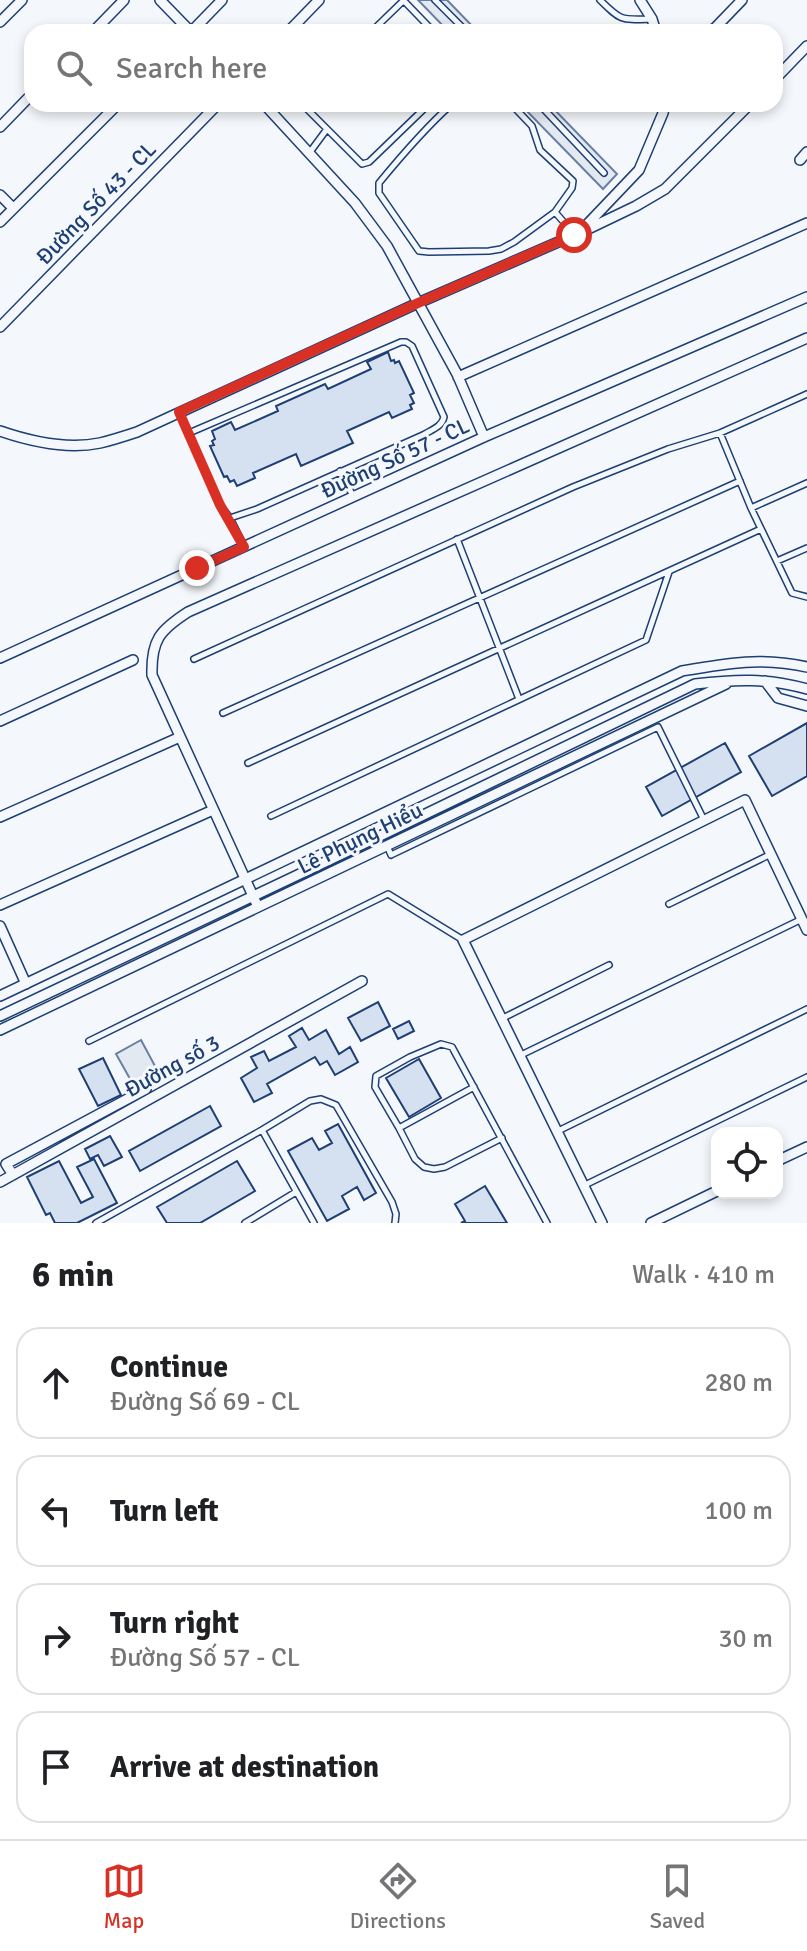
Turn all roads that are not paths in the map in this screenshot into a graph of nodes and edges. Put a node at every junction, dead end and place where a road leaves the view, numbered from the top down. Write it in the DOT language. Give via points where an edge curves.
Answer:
graph roads {
  1 [pos="22,0"];
  2 [pos="124,0"];
  3 [pos="160,0"];
  4 [pos="222,0"];
  5 [pos="319,0"];
  6 [pos="435,0"];
  7 [pos="600,0"];
  8 [pos="640,0"];
  9 [pos="742,0"];
  10 [pos="652,19"];
  11 [pos="0,22"];
  12 [pos="101,24"];
  13 [pos="183,24"];
  14 [pos="199,24"];
  15 [pos="296,24"];
  16 [pos="379,24"];
  17 [pos="426,24"];
  18 [pos="459,24"];
  19 [pos="654,24"];
  20 [pos="719,24"];
  21 [pos="806,50"];
  22 [pos="783,72"];
  23 [pos="24,102"];
  24 [pos="110,112"];
  25 [pos="210,112"];
  26 [pos="271,112"];
  27 [pos="310,112"];
  28 [pos="421,112"];
  29 [pos="443,112"];
  30 [pos="519,112"];
  31 [pos="547,112"];
  32 [pos="663,112"];
  33 [pos="742,112"];
  34 [pos="0,127"];
  35 [pos="327,129"];
  36 [pos="309,153"];
  37 [pos="604,173"];
  38 [pos="0,195"];
  39 [pos="13,208"];
  40 [pos="555,212"];
  41 [pos="0,222"];
  42 [pos="807,223"];
  43 [pos="577,234"];
  44 [pos="807,297"];
  45 [pos="418,303"];
  46 [pos="0,327"];
  47 [pos="807,338"];
  48 [pos="458,377"];
  49 [pos="807,394"];
  50 [pos="179,412"];
  51 [pos="0,431"];
  52 [pos="189,433"];
  53 [pos="720,433"];
  54 [pos="484,437"];
  55 [pos="340,471"];
  56 [pos="740,481"];
  57 [pos="807,483"];
  58 [pos="353,497"];
  59 [pos="751,508"];
  60 [pos="230,518"];
  61 [pos="761,529"];
  62 [pos="457,539"];
  63 [pos="244,547"];
  64 [pos="807,548"];
  65 [pos="777,561"];
  66 [pos="669,572"];
  67 [pos="807,597"];
  68 [pos="480,598"];
  69 [pos="500,649"];
  70 [pos="0,658"];
  71 [pos="194,659"];
  72 [pos="133,660"];
  73 [pos="807,667"];
  74 [pos="765,681"];
  75 [pos="807,689"];
  76 [pos="519,699"];
  77 [pos="807,706"];
  78 [pos="223,713"];
  79 [pos="0,721"];
  80 [pos="180,737"];
  81 [pos="248,763"];
  82 [pos="213,810"];
  83 [pos="271,816"];
  84 [pos="0,817"];
  85 [pos="376,820"];
  86 [pos="704,820"];
  87 [pos="384,840"];
  88 [pos="771,854"];
  89 [pos="248,887"];
  90 [pos="669,904"];
  91 [pos="0,905"];
  92 [pos="258,907"];
  93 [pos="802,919"];
  94 [pos="0,926"];
  95 [pos="807,930"];
  96 [pos="463,940"];
  97 [pos="609,965"];
  98 [pos="362,981"];
  99 [pos="26,984"];
  100 [pos="0,996"];
  101 [pos="0,1003"];
  102 [pos="807,1009"];
  103 [pos="0,1016"];
  104 [pos="502,1019"];
  105 [pos="0,1030"];
  106 [pos="89,1041"];
  107 [pos="520,1056"];
  108 [pos="807,1077"];
  109 [pos="474,1087"];
  110 [pos="146,1089"];
  111 [pos="399,1128"];
  112 [pos="262,1130"];
  113 [pos="557,1131"];
  114 [pos="502,1138"];
  115 [pos="807,1147"];
  116 [pos="783,1158"];
  117 [pos="13,1175"];
  118 [pos="0,1182"];
  119 [pos="584,1186"];
  120 [pos="296,1192"];
  121 [pos="711,1194"];
  122 [pos="96,1223"];
  123 [pos="245,1223"];
  124 [pos="314,1223"];
  125 [pos="395,1223"];
  126 [pos="547,1223"];
  127 [pos="602,1223"];
  128 [pos="651,1223"];
  1 -- 11 [label="street"];
  2 -- 12 [label="street"];
  3 -- 13 [label="street"];
  4 -- 14 [label="street"];
  5 -- 15 [label="street"];
  6 -- 18 [label="lane"];
  7 -- 10 [label="lane" via="622,19"];
  8 -- 10 [label="street"];
  9 -- 20 [label="street"];
  10 -- 19 [label="street"];
  16 -- 17 [label="lane" via="402,2"];
  21 -- 22 [label="street"];
  23 -- 34 [label="street"];
  24 -- 39 [label="street"];
  25 -- 46 [label="street, Đường Số 43 - CL"];
  26 -- 36 [label="street"];
  27 -- 35 [label="lane"];
  28 -- 35 [label="lane" via="365,164"];
  29 -- 40 [label="lane" via="379,183 379,193 419,251 501,249"];
  30 -- 40 [label="lane" via="532,126 540,150 573,181"];
  31 -- 37 [label="lane"];
  32 -- 43 [label="street" via="639,170"];
  33 -- 43 [label="street" via="665,189"];
  35 -- 36 [label="lane"];
  36 -- 45 [label="street" via="387,246"];
  38 -- 39 [label="street"];
  39 -- 41 [label="street"];
  40 -- 43 [label="lane"];
  42 -- 48 [label="street"];
  43 -- 45 [label="street"];
  44 -- 54 [label="street, Đường Số 57 - CL"];
  45 -- 48 [label="street"];
  45 -- 50 [label="street"];
  47 -- 80 [label="street" via="188,612 156,638 151,658 152,675"];
  48 -- 54 [label="street"];
  49 -- 53 [label="lane"];
  50 -- 51 [label="street" via="98,443 63,445"];
  50 -- 52 [label="lane"];
  52 -- 55 [label="lane" via="406,342 443,422"];
  52 -- 60 [label="lane"];
  53 -- 56 [label="lane"];
  53 -- 62 [label="lane" via="573,487"];
  54 -- 58 [label="street, Đường Số 57 - CL"];
  55 -- 58 [label="lane"];
  55 -- 60 [label="lane"];
  56 -- 59 [label="lane"];
  56 -- 68 [label="lane"];
  57 -- 59 [label="lane"];
  58 -- 63 [label="street, Đường Số 57 - CL"];
  59 -- 61 [label="lane"];
  60 -- 63 [label="lane"];
  61 -- 65 [label="lane"];
  61 -- 66 [label="lane"];
  62 -- 68 [label="lane"];
  62 -- 71 [label="lane"];
  63 -- 70 [label="street, Đường Số 57 - CL"];
  64 -- 65 [label="lane"];
  65 -- 67 [label="lane" via="792,593"];
  66 -- 69 [label="lane"];
  66 -- 76 [label="lane" via="646,640"];
  68 -- 69 [label="lane"];
  68 -- 78 [label="lane"];
  69 -- 76 [label="lane"];
  69 -- 81 [label="lane"];
  72 -- 79 [label="street"];
  73 -- 85 [label="street, Lê Phụng Hiểu" via="731,662 682,671"];
  74 -- 75 [label="street, Lê Phụng Hiểu"];
  74 -- 77 [label="street" via="778,698"];
  74 -- 87 [label="street, Lê Phụng Hiểu" via="695,684"];
  76 -- 83 [label="lane"];
  80 -- 82 [label="street"];
  80 -- 84 [label="street"];
  82 -- 89 [label="street"];
  82 -- 91 [label="street"];
  85 -- 87 [label="street"];
  85 -- 89 [label="street, Lê Phụng Hiểu"];
  86 -- 87 [label="lane" via="658,727 391,855"];
  86 -- 88 [label="street" via="745,800"];
  86 -- 96 [label="street"];
  87 -- 89 [label="street, Lê Phụng Hiểu"];
  87 -- 92 [label="street, Lê Phụng Hiểu"];
  88 -- 90 [label="lane"];
  88 -- 93 [label="street"];
  89 -- 92 [label="street"];
  89 -- 99 [label="street, Lê Phụng Hiểu"];
  89 -- 101 [label="street, Lê Phụng Hiểu"];
  89 -- 103 [label="street, Lê Phụng Hiểu"];
  92 -- 105 [label="street, Lê Phụng Hiểu"];
  93 -- 95 [label="street"];
  93 -- 107 [label="lane"];
  94 -- 99 [label="street"];
  96 -- 104 [label="street"];
  96 -- 106 [label="lane" via="388,894"];
  97 -- 104 [label="lane"];
  98 -- 117 [label="street, Đường số 3"];
  99 -- 100 [label="street, Lê Phụng Hiểu"];
  102 -- 113 [label="lane"];
  104 -- 107 [label="street"];
  107 -- 113 [label="street"];
  108 -- 119 [label="lane"];
  109 -- 111 [label="lane"];
  109 -- 111 [label="lane" via="452,1047 441,1044 410,1057 374,1080"];
  109 -- 114 [label="lane"];
  110 -- 117 [label="street" via="6,1164"];
  111 -- 114 [label="lane" via="415,1159 434,1169"];
  112 -- 120 [label="lane"];
  112 -- 122 [label="lane"];
  112 -- 125 [label="lane" via="310,1101 336,1105 392,1202"];
  113 -- 119 [label="street"];
  114 -- 126 [label="lane"];
  115 -- 116 [label="street"];
  117 -- 118 [label="street, Đường số 3"];
  119 -- 127 [label="street"];
  120 -- 123 [label="lane"];
  120 -- 124 [label="lane"];
  121 -- 128 [label="street"];
}
